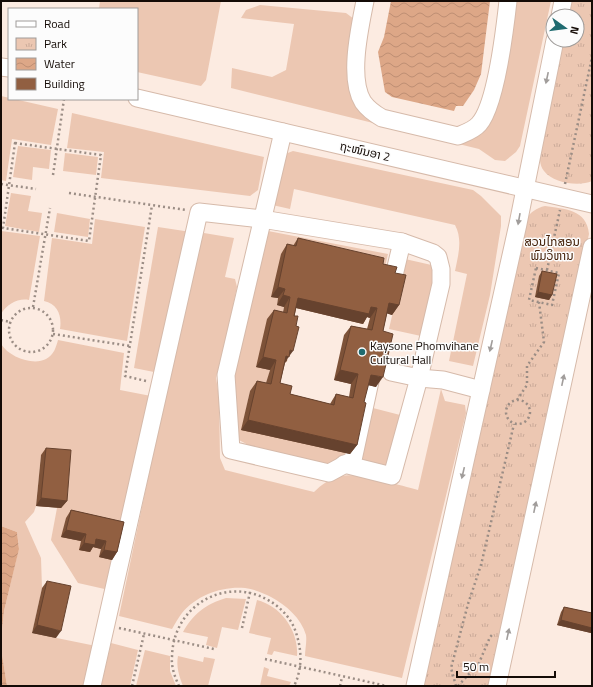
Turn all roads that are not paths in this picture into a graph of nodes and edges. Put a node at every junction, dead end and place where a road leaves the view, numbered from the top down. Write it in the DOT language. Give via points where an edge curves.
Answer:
graph roads {
  1 [pos="365,1"];
  2 [pos="508,1"];
  3 [pos="553,48"];
  4 [pos="138,98"];
  5 [pos="283,132"];
  6 [pos="525,188"];
  7 [pos="592,204"];
  8 [pos="262,219"];
  9 [pos="402,242"];
  10 [pos="592,247"];
  11 [pos="387,306"];
  12 [pos="378,349"];
  13 [pos="391,372"];
  14 [pos="419,378"];
  15 [pos="481,390"];
  16 [pos="344,464"];
  17 [pos="92,686"];
  18 [pos="415,686"];
  19 [pos="497,686"];
  1 -- 2 [label="street" via="356,50 359,92 363,102 382,118 458,136 479,124 487,109 504,39"];
  3 -- 6 [label="street, one-way"];
  4 -- 5 [label="street, ຖະໜົນອາ 2"];
  5 -- 6 [label="street, ຖະໜົນອາ 2"];
  5 -- 8 [label="street"];
  6 -- 7 [label="street, ຖະໜົນອາ 2"];
  6 -- 15 [label="street, one-way"];
  8 -- 9 [label="street"];
  8 -- 16 [label="street" via="226,375 231,450 329,473"];
  8 -- 17 [label="street" via="198,212"];
  9 -- 11 [label="street"];
  9 -- 14 [label="street" via="433,253 438,257 441,269 441,284"];
  19 -- 10 [label="street, one-way"];
  12 -- 16 [label="street" via="353,460"];
  13 -- 14 [label="street"];
  14 -- 15 [label="street" via="443,380"];
  14 -- 16 [label="street" via="392,476"];
  15 -- 18 [label="street, one-way"];
}
